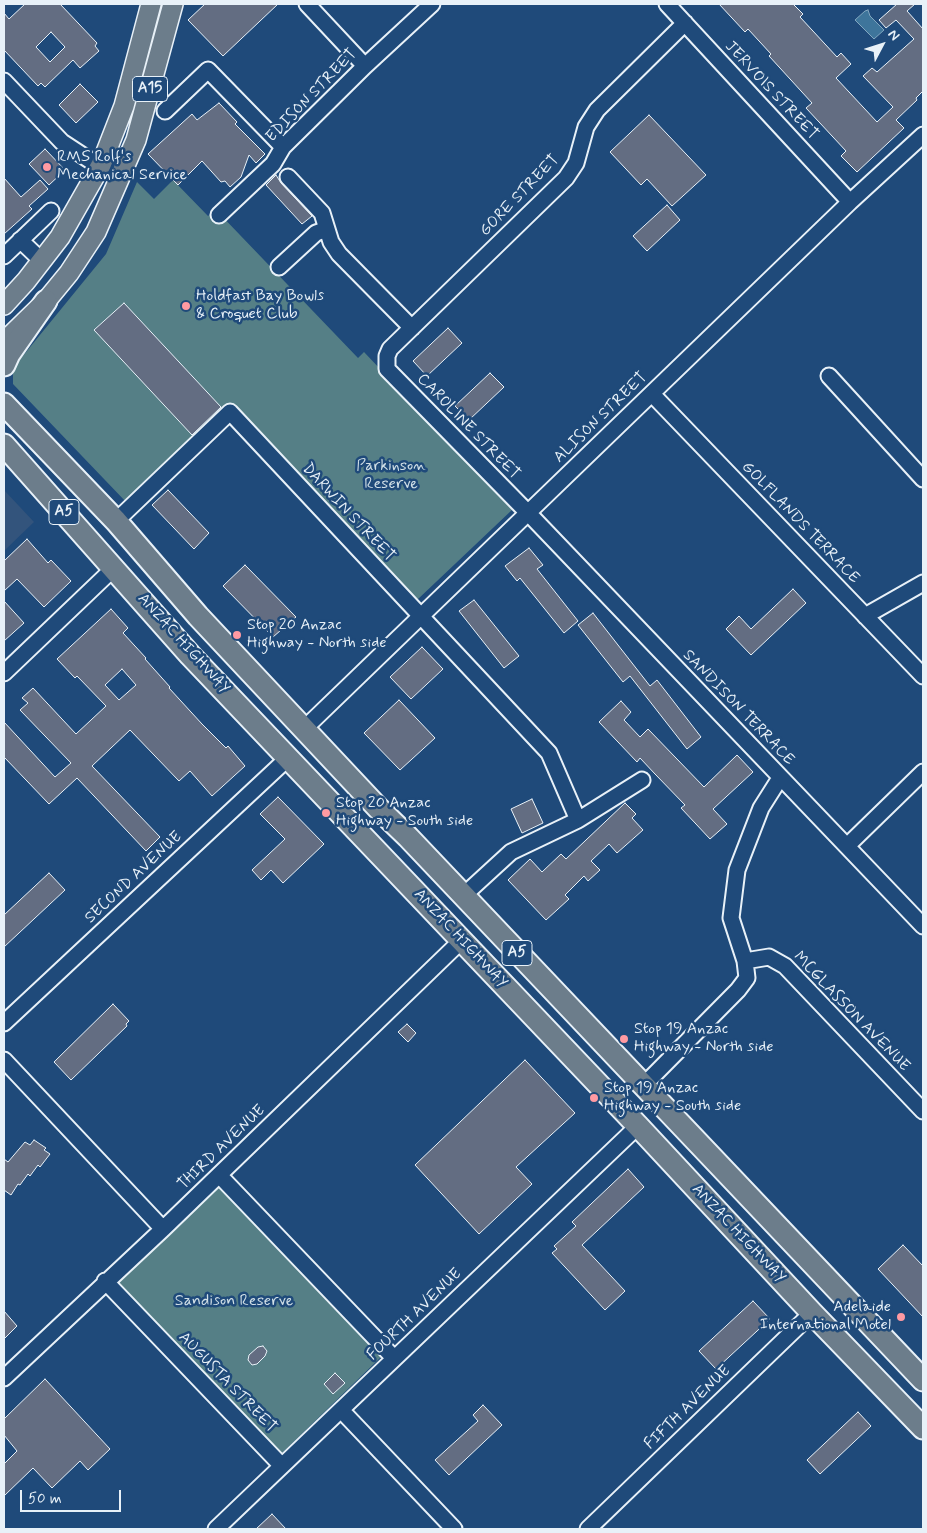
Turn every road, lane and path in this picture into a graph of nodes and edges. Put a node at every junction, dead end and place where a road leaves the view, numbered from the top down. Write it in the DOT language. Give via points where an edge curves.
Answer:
graph roads {
  1 [pos="151,4"];
  2 [pos="173,4"];
  3 [pos="307,4"];
  4 [pos="432,4"];
  5 [pos="667,4"];
  6 [pos="685,23"];
  7 [pos="365,66"];
  8 [pos="4,81"];
  9 [pos="164,111"];
  10 [pos="923,135"];
  11 [pos="283,147"];
  12 [pos="101,165"];
  13 [pos="123,172"];
  14 [pos="288,177"];
  15 [pos="850,202"];
  16 [pos="52,211"];
  17 [pos="218,215"];
  18 [pos="327,229"];
  19 [pos="20,240"];
  20 [pos="4,256"];
  21 [pos="42,261"];
  22 [pos="279,267"];
  23 [pos="46,301"];
  24 [pos="4,305"];
  25 [pos="412,328"];
  26 [pos="4,342"];
  27 [pos="386,363"];
  28 [pos="4,365"];
  29 [pos="829,376"];
  30 [pos="652,394"];
  31 [pos="4,396"];
  32 [pos="4,404"];
  33 [pos="23,423"];
  34 [pos="7,450"];
  35 [pos="923,479"];
  36 [pos="528,513"];
  37 [pos="116,521"];
  38 [pos="114,568"];
  39 [pos="923,583"];
  40 [pos="198,616"];
  41 [pos="420,616"];
  42 [pos="865,616"];
  43 [pos="230,650"];
  44 [pos="190,655"];
  45 [pos="4,673"];
  46 [pos="923,676"];
  47 [pos="211,677"];
  48 [pos="304,728"];
  49 [pos="288,758"];
  50 [pos="923,772"];
  51 [pos="780,778"];
  52 [pos="642,780"];
  53 [pos="379,809"];
  54 [pos="578,820"];
  55 [pos="408,837"];
  56 [pos="367,841"];
  57 [pos="847,846"];
  58 [pos="386,861"];
  59 [pos="463,896"];
  60 [pos="923,926"];
  61 [pos="462,940"];
  62 [pos="745,961"];
  63 [pos="4,1023"];
  64 [pos="4,1060"];
  65 [pos="643,1086"];
  66 [pos="923,1111"];
  67 [pos="638,1126"];
  68 [pos="722,1170"];
  69 [pos="219,1175"];
  70 [pos="754,1201"];
  71 [pos="713,1207"];
  72 [pos="731,1226"];
  73 [pos="163,1229"];
  74 [pos="105,1282"];
  75 [pos="812,1313"];
  76 [pos="394,1358"];
  77 [pos="4,1378"];
  78 [pos="923,1380"];
  79 [pos="341,1410"];
  80 [pos="923,1428"];
  81 [pos="282,1466"];
  82 [pos="216,1529"];
  83 [pos="454,1529"];
  84 [pos="588,1529"];
  1 -- 12 [label="main road, A15" via="124,106"];
  2 -- 13 [label="main road, A15" via="136,140"];
  3 -- 7 [label="street"];
  4 -- 7 [label="street, EDISON STREET"];
  5 -- 6 [label="street, JERVOIS STREET"];
  6 -- 15 [label="street, JERVOIS STREET"];
  6 -- 25 [label="street, GORE STREET" via="597,110 586,127 576,163 566,178"];
  7 -- 11 [label="street, EDISON STREET"];
  8 -- 12 [label="street" via="62,142"];
  9 -- 11 [label="street" via="208,70"];
  10 -- 15 [label="street, ALISON STREET"];
  11 -- 17 [label="street, EDISON STREET" via="273,164"];
  12 -- 13 [label="street"];
  12 -- 21 [label="main road, A15" via="60,237"];
  13 -- 23 [label="main road, A15" via="96,232"];
  14 -- 18 [label="street" via="322,213"];
  15 -- 30 [label="street, ALISON STREET"];
  16 -- 19 [label="street"];
  18 -- 22 [label="street" via="316,233"];
  18 -- 25 [label="street" via="339,254"];
  19 -- 20 [label="street"];
  19 -- 21 [label="street"];
  21 -- 24 [label="main road, A15"];
  23 -- 26 [label="main road, A15"];
  23 -- 28 [label="highway"];
  25 -- 27 [label="street, GORE STREET" via="390,349"];
  27 -- 36 [label="street, CAROLINE STREET" via="387,369"];
  29 -- 35 [label="street"];
  30 -- 36 [label="street, ALISON STREET"];
  30 -- 42 [label="street, GOLFLANDS TERRACE"];
  31 -- 33 [label="highway"];
  32 -- 33 [label="highway, ANZAC HIGHWAY / A5"];
  33 -- 37 [label="highway, ANZAC HIGHWAY / A5"];
  34 -- 38 [label="highway, ANZAC HIGHWAY / A5"];
  36 -- 41 [label="street, ALISON STREET"];
  36 -- 51 [label="street, SANDISON TERRACE"];
  37 -- 40 [label="highway, ANZAC HIGHWAY / A5"];
  37 -- 41 [label="street, DARWIN STREET" via="230,412"];
  38 -- 44 [label="highway, ANZAC HIGHWAY / A5"];
  38 -- 45 [label="street"];
  39 -- 42 [label="street"];
  40 -- 43 [label="highway, ANZAC HIGHWAY / A5"];
  40 -- 44 [label="highway" via="205,638 198,652"];
  41 -- 48 [label="street, ALISON STREET"];
  41 -- 54 [label="street, DARWIN STREET" via="549,753"];
  42 -- 46 [label="street, GOLFLANDS TERRACE"];
  43 -- 47 [label="highway" via="223,649 216,657 211,666"];
  43 -- 48 [label="highway, ANZAC HIGHWAY / A5"];
  44 -- 47 [label="highway, ANZAC HIGHWAY / A5"];
  47 -- 49 [label="highway, ANZAC HIGHWAY / A5"];
  48 -- 53 [label="highway, ANZAC HIGHWAY / A5"];
  49 -- 56 [label="highway, ANZAC HIGHWAY / A5"];
  49 -- 63 [label="street, SECOND AVENUE"];
  50 -- 57 [label="street"];
  51 -- 57 [label="street, SANDISON TERRACE"];
  51 -- 62 [label="street" via="761,808 737,870 731,918"];
  52 -- 54 [label="street"];
  53 -- 55 [label="highway, ANZAC HIGHWAY / A5"];
  53 -- 56 [label="highway" via="383,827 380,833"];
  54 -- 59 [label="street" via="511,852"];
  55 -- 58 [label="highway" via="401,837 394,843 387,852"];
  55 -- 59 [label="highway, ANZAC HIGHWAY / A5"];
  56 -- 58 [label="highway, ANZAC HIGHWAY / A5"];
  57 -- 60 [label="street, SANDISON TERRACE"];
  58 -- 61 [label="highway, ANZAC HIGHWAY / A5"];
  59 -- 65 [label="highway, ANZAC HIGHWAY / A5"];
  61 -- 67 [label="highway, ANZAC HIGHWAY / A5"];
  61 -- 69 [label="street, THIRD AVENUE"];
  62 -- 65 [label="street" via="747,978 738,990"];
  62 -- 66 [label="street, MCGLASSON AVENUE" via="769,957 785,966"];
  64 -- 73 [label="street"];
  65 -- 68 [label="highway, ANZAC HIGHWAY / A5"];
  67 -- 71 [label="highway, ANZAC HIGHWAY / A5"];
  67 -- 76 [label="street, FOURTH AVENUE"];
  68 -- 70 [label="highway, ANZAC HIGHWAY / A5"];
  68 -- 71 [label="highway" via="729,1193 726,1201"];
  69 -- 73 [label="street, THIRD AVENUE"];
  69 -- 76 [label="street"];
  70 -- 72 [label="highway" via="740,1207"];
  70 -- 78 [label="highway, ANZAC HIGHWAY / A5"];
  71 -- 72 [label="highway, ANZAC HIGHWAY / A5"];
  72 -- 75 [label="highway, ANZAC HIGHWAY / A5"];
  73 -- 74 [label="street, THIRD AVENUE"];
  74 -- 77 [label="street, THIRD AVENUE"];
  74 -- 81 [label="street, AUGUSTA STREET"];
  75 -- 80 [label="highway, ANZAC HIGHWAY / A5"];
  75 -- 84 [label="street, FIFTH AVENUE"];
  76 -- 79 [label="street, FOURTH AVENUE"];
  79 -- 81 [label="street, FOURTH AVENUE"];
  79 -- 83 [label="street"];
  81 -- 82 [label="street, FOURTH AVENUE"];
}
